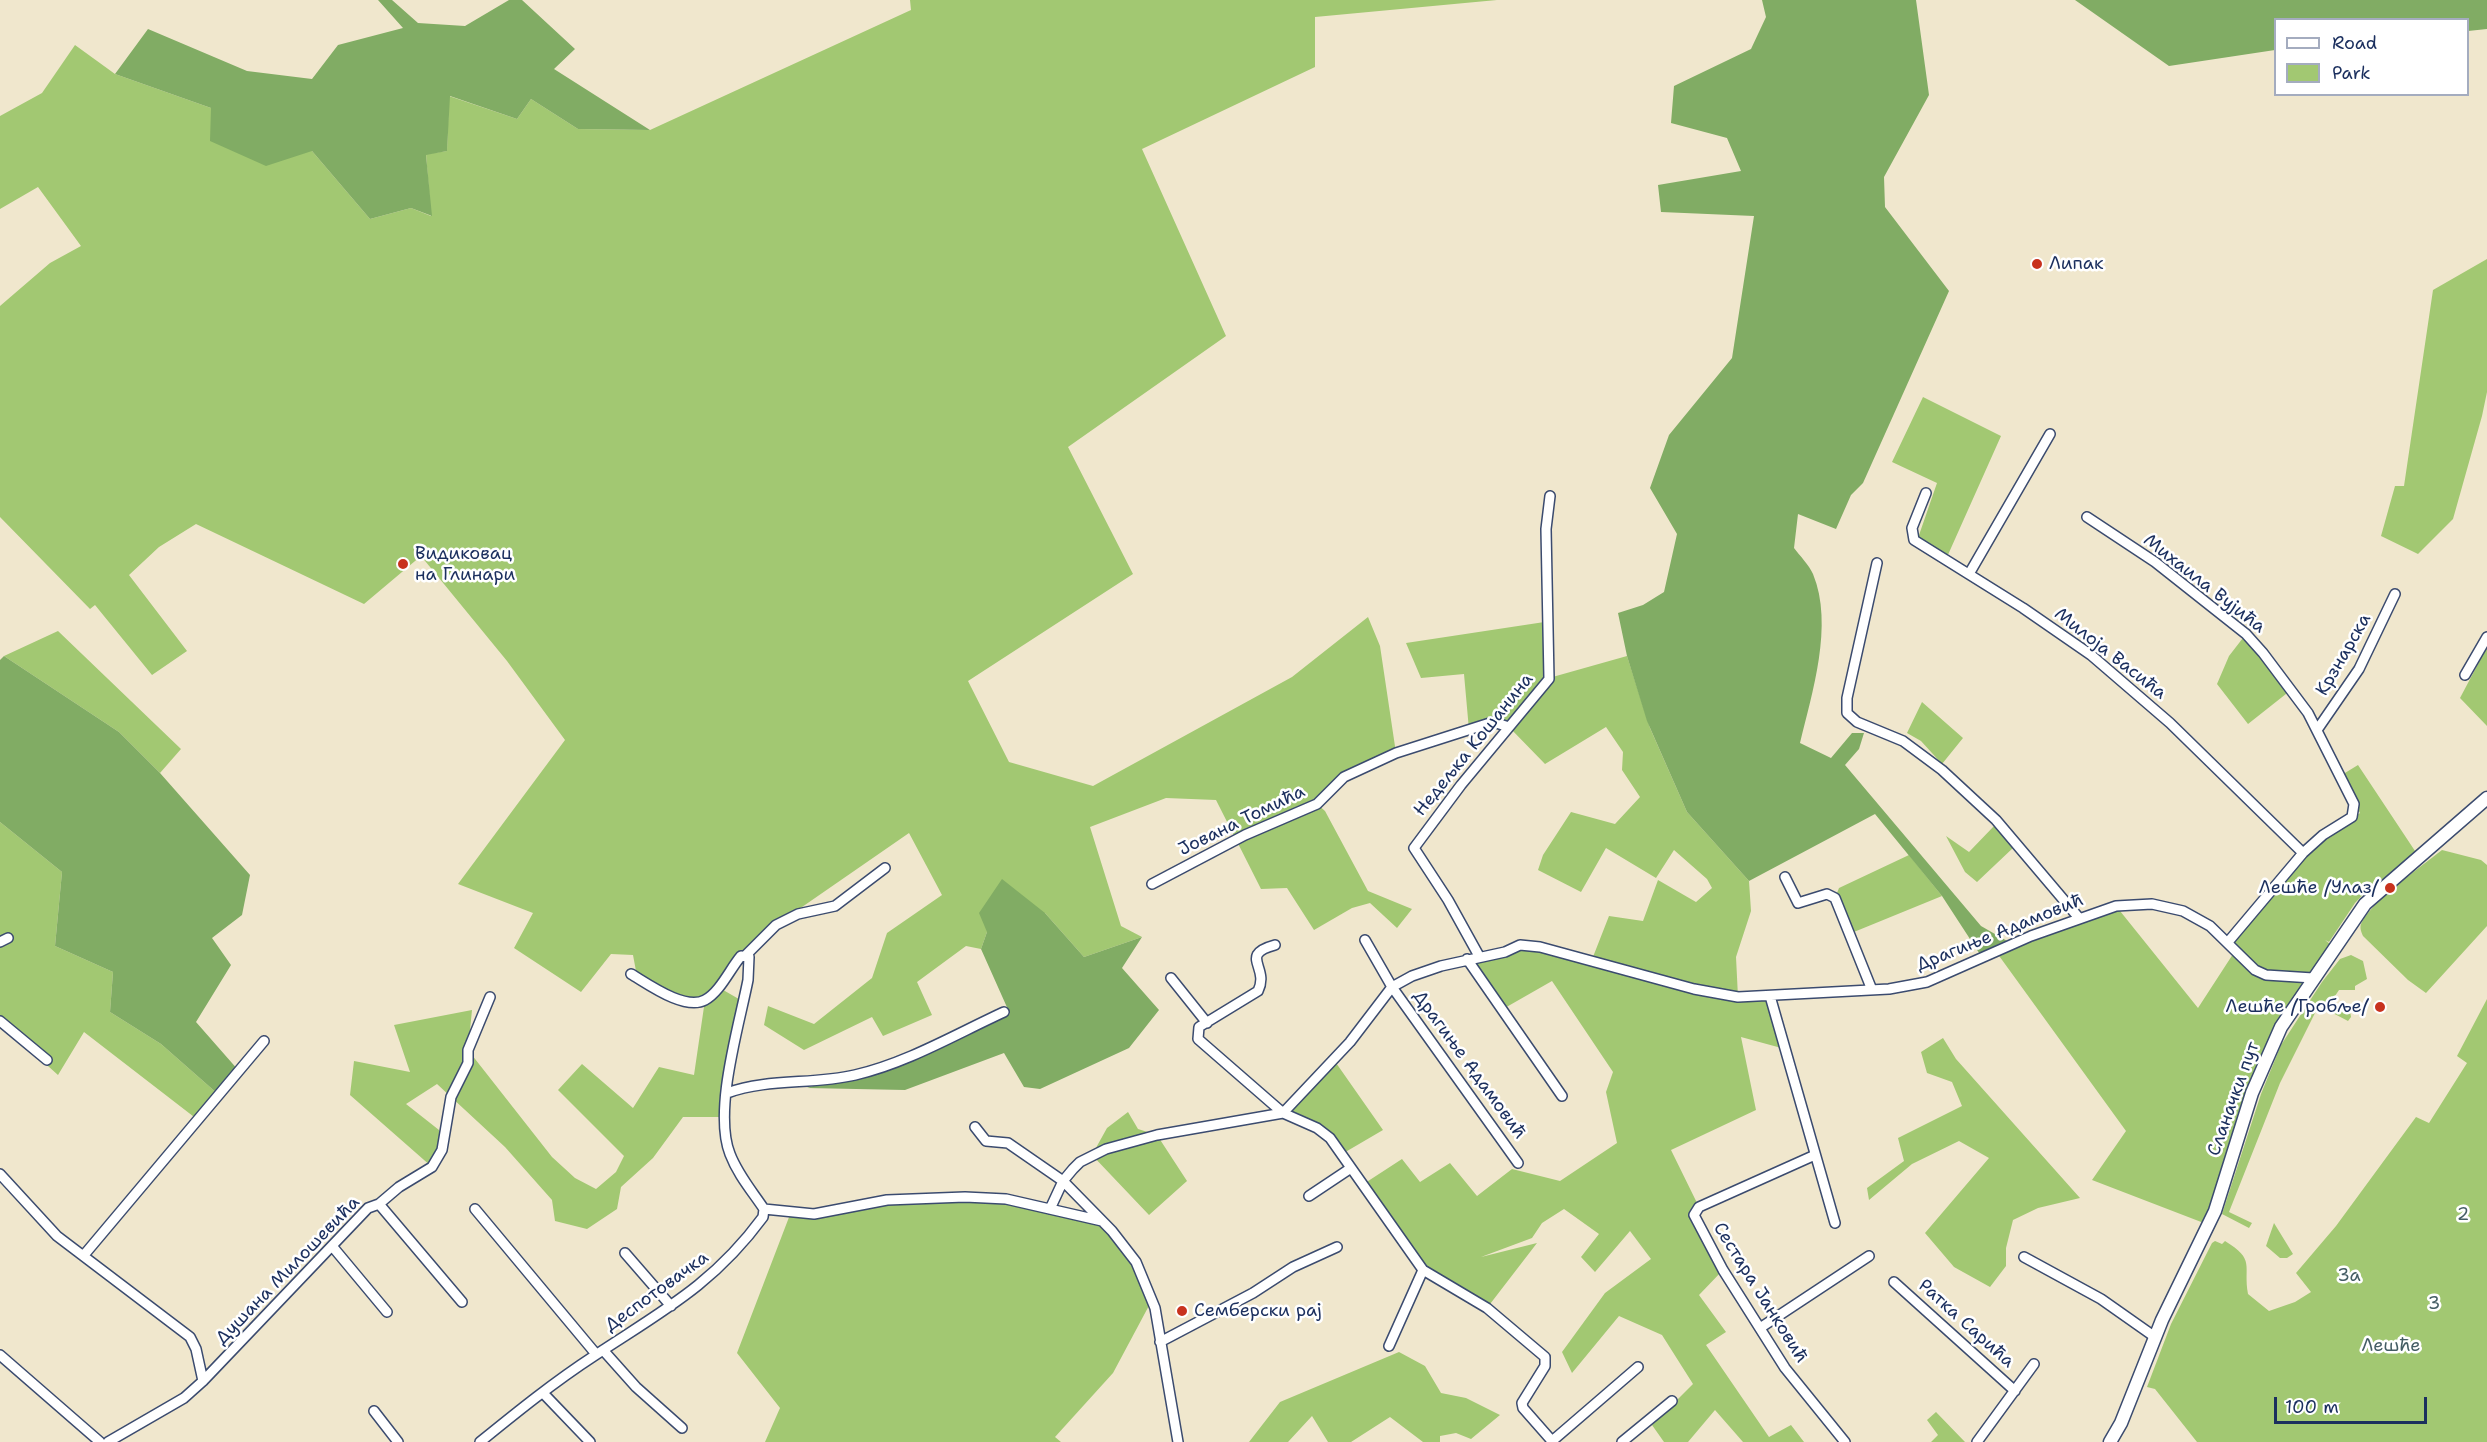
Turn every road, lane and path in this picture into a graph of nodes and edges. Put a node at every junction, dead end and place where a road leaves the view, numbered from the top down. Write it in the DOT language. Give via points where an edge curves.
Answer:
graph roads {
  1 [pos="2050,434"];
  2 [pos="1926,493"];
  3 [pos="1550,496"];
  4 [pos="2087,517"];
  5 [pos="1878,563"];
  6 [pos="1969,574"];
  7 [pos="2395,594"];
  8 [pos="2487,637"];
  9 [pos="2465,675"];
  10 [pos="1509,727"];
  11 [pos="2317,730"];
  12 [pos="2487,798"];
  13 [pos="2302,853"];
  14 [pos="885,868"];
  15 [pos="1785,877"];
  16 [pos="1152,884"];
  17 [pos="2079,918"];
  18 [pos="1365,940"];
  19 [pos="2228,942"];
  20 [pos="1275,945"];
  21 [pos="746,955"];
  22 [pos="1479,956"];
  23 [pos="1467,959"];
  24 [pos="631,974"];
  25 [pos="1171,978"];
  26 [pos="2313,978"];
  27 [pos="1392,987"];
  28 [pos="1872,990"];
  29 [pos="1770,996"];
  30 [pos="490,997"];
  31 [pos="1004,1012"];
  32 [pos="0,1021"];
  33 [pos="1207,1023"];
  34 [pos="264,1041"];
  35 [pos="47,1060"];
  36 [pos="727,1093"];
  37 [pos="1562,1096"];
  38 [pos="1283,1113"];
  39 [pos="975,1127"];
  40 [pos="1815,1155"];
  41 [pos="1518,1163"];
  42 [pos="1351,1168"];
  43 [pos="0,1174"];
  44 [pos="1063,1181"];
  45 [pos="1309,1196"];
  46 [pos="379,1204"];
  47 [pos="475,1209"];
  48 [pos="764,1209"];
  49 [pos="1050,1209"];
  50 [pos="1102,1221"];
  51 [pos="1835,1223"];
  52 [pos="332,1246"];
  53 [pos="1337,1247"];
  54 [pos="625,1253"];
  55 [pos="84,1255"];
  56 [pos="1869,1256"];
  57 [pos="2024,1257"];
  58 [pos="1423,1270"];
  59 [pos="1894,1282"];
  60 [pos="462,1302"];
  61 [pos="671,1306"];
  62 [pos="387,1312"];
  63 [pos="1760,1328"];
  64 [pos="2155,1337"];
  65 [pos="1160,1342"];
  66 [pos="1389,1346"];
  67 [pos="600,1352"];
  68 [pos="0,1355"];
  69 [pos="2034,1364"];
  70 [pos="1638,1367"];
  71 [pos="203,1381"];
  72 [pos="2015,1391"];
  73 [pos="543,1393"];
  74 [pos="1672,1401"];
  75 [pos="374,1411"];
  76 [pos="682,1428"];
  77 [pos="1841,1441"];
  78 [pos="100,1442"];
  79 [pos="108,1442"];
  80 [pos="398,1442"];
  81 [pos="480,1442"];
  82 [pos="590,1442"];
  83 [pos="1178,1442"];
  84 [pos="1551,1442"];
  85 [pos="1622,1442"];
  86 [pos="1977,1442"];
  87 [pos="2110,1442"];
  1 -- 6 [label="street"];
  2 -- 6 [label="street, Милоја Васића" via="1912,537"];
  3 -- 10 [label="street, Недељка Кошанина" via="1546,529 1549,679"];
  4 -- 11 [label="street, Михаила Вујића" via="2155,562 2246,634 2298,698"];
  5 -- 17 [label="street" via="1847,698 1847,713 1864,726 1903,741 1942,770 1996,820"];
  6 -- 13 [label="street, Милоја Васића" via="2109,669 2170,723"];
  7 -- 11 [label="street, Крзнарска" via="2359,669"];
  8 -- 9 [label="street"];
  10 -- 16 [label="street, Јована Томића" via="1493,722 1395,753 1344,777 1317,804 1245,835"];
  10 -- 22 [label="street, Недељка Кошанина" via="1414,848"];
  11 -- 13 [label="street, Михаила Вујића" via="2355,809 2348,821"];
  12 -- 26 [label="street, Сланачки пут" via="2379,889 2358,912"];
  13 -- 19 [label="street, Михаила Вујића"];
  14 -- 21 [label="street" via="835,906 798,914 776,925"];
  15 -- 28 [label="street" via="1798,903 1827,894 1835,898"];
  17 -- 19 [label="street, Драгиње Адамовић" via="2126,904 2163,905 2194,916"];
  17 -- 28 [label="street, Драгиње Адамовић" via="1927,982"];
  18 -- 27 [label="street"];
  19 -- 26 [label="street, Драгиње Адамовић" via="2248,965 2266,975"];
  20 -- 33 [label="street" via="1257,953 1261,978 1257,991"];
  21 -- 24 [label="street" via="739,958 705,1000 693,1003 657,990"];
  21 -- 36 [label="street" via="750,963 748,980"];
  22 -- 23 [label="street, Драгиње Адамовић"];
  22 -- 29 [label="street, Драгиње Адамовић" via="1520,945 1540,947 1694,989 1738,997"];
  23 -- 27 [label="street, Драгиње Адамовић" via="1412,976"];
  23 -- 37 [label="street"];
  25 -- 33 [label="street"];
  26 -- 64 [label="street, Сланачки пут" via="2269,1053 2252,1093 2215,1211"];
  27 -- 38 [label="street, Драгиње Адамовић" via="1350,1042"];
  27 -- 41 [label="street, Драгиње Адамовић"];
  28 -- 29 [label="street, Драгиње Адамовић"];
  29 -- 40 [label="street"];
  30 -- 46 [label="street, Душана Милошевића" via="468,1050 468,1063 451,1097 442,1150 432,1167"];
  31 -- 36 [label="street" via="884,1067 853,1076 749,1085"];
  32 -- 35 [label="street"];
  33 -- 38 [label="street" via="1197,1031 1201,1044"];
  34 -- 55 [label="street"];
  36 -- 48 [label="street" via="723,1117 730,1154 748,1189"];
  38 -- 42 [label="street" via="1330,1138"];
  38 -- 44 [label="street" via="1156,1135 1106,1149 1080,1162"];
  39 -- 44 [label="street" via="987,1141 1008,1143"];
  40 -- 51 [label="street"];
  40 -- 63 [label="street, Сестара Јанковић" via="1695,1211 1708,1245"];
  42 -- 45 [label="street"];
  42 -- 58 [label="street"];
  43 -- 55 [label="street" via="57,1236"];
  44 -- 49 [label="street"];
  44 -- 50 [label="street"];
  46 -- 52 [label="street, Душана Милошевића" via="368,1208"];
  46 -- 60 [label="street"];
  47 -- 67 [label="street"];
  48 -- 49 [label="street" via="813,1214 887,1200 965,1197 1006,1199"];
  48 -- 61 [label="street, Деспотовачка" via="763,1217 724,1264"];
  49 -- 50 [label="street"];
  50 -- 65 [label="street" via="1136,1262 1152,1300"];
  52 -- 62 [label="street"];
  52 -- 71 [label="street, Душана Милошевића"];
  53 -- 65 [label="street" via="1287,1270 1253,1293"];
  54 -- 61 [label="street"];
  55 -- 71 [label="street" via="190,1337"];
  56 -- 63 [label="street"];
  57 -- 64 [label="street" via="2101,1299"];
  58 -- 66 [label="street"];
  58 -- 84 [label="street" via="1487,1308 1545,1357 1545,1366 1522,1403"];
  59 -- 72 [label="street, Ратка Сарића"];
  61 -- 67 [label="street, Деспотовачка"];
  63 -- 77 [label="street, Сестара Јанковић"];
  64 -- 87 [label="street, Сланачки пут"];
  65 -- 83 [label="street"];
  67 -- 73 [label="street, Деспотовачка"];
  67 -- 76 [label="street"];
  68 -- 78 [label="street"];
  69 -- 72 [label="street, Ратка Сарића"];
  70 -- 84 [label="street"];
  71 -- 79 [label="street, Душана Милошевића" via="184,1398"];
  72 -- 86 [label="street, Ратка Сарића"];
  73 -- 81 [label="street, Деспотовачка"];
  73 -- 82 [label="street"];
  74 -- 85 [label="street"];
  75 -- 80 [label="street"];
}
